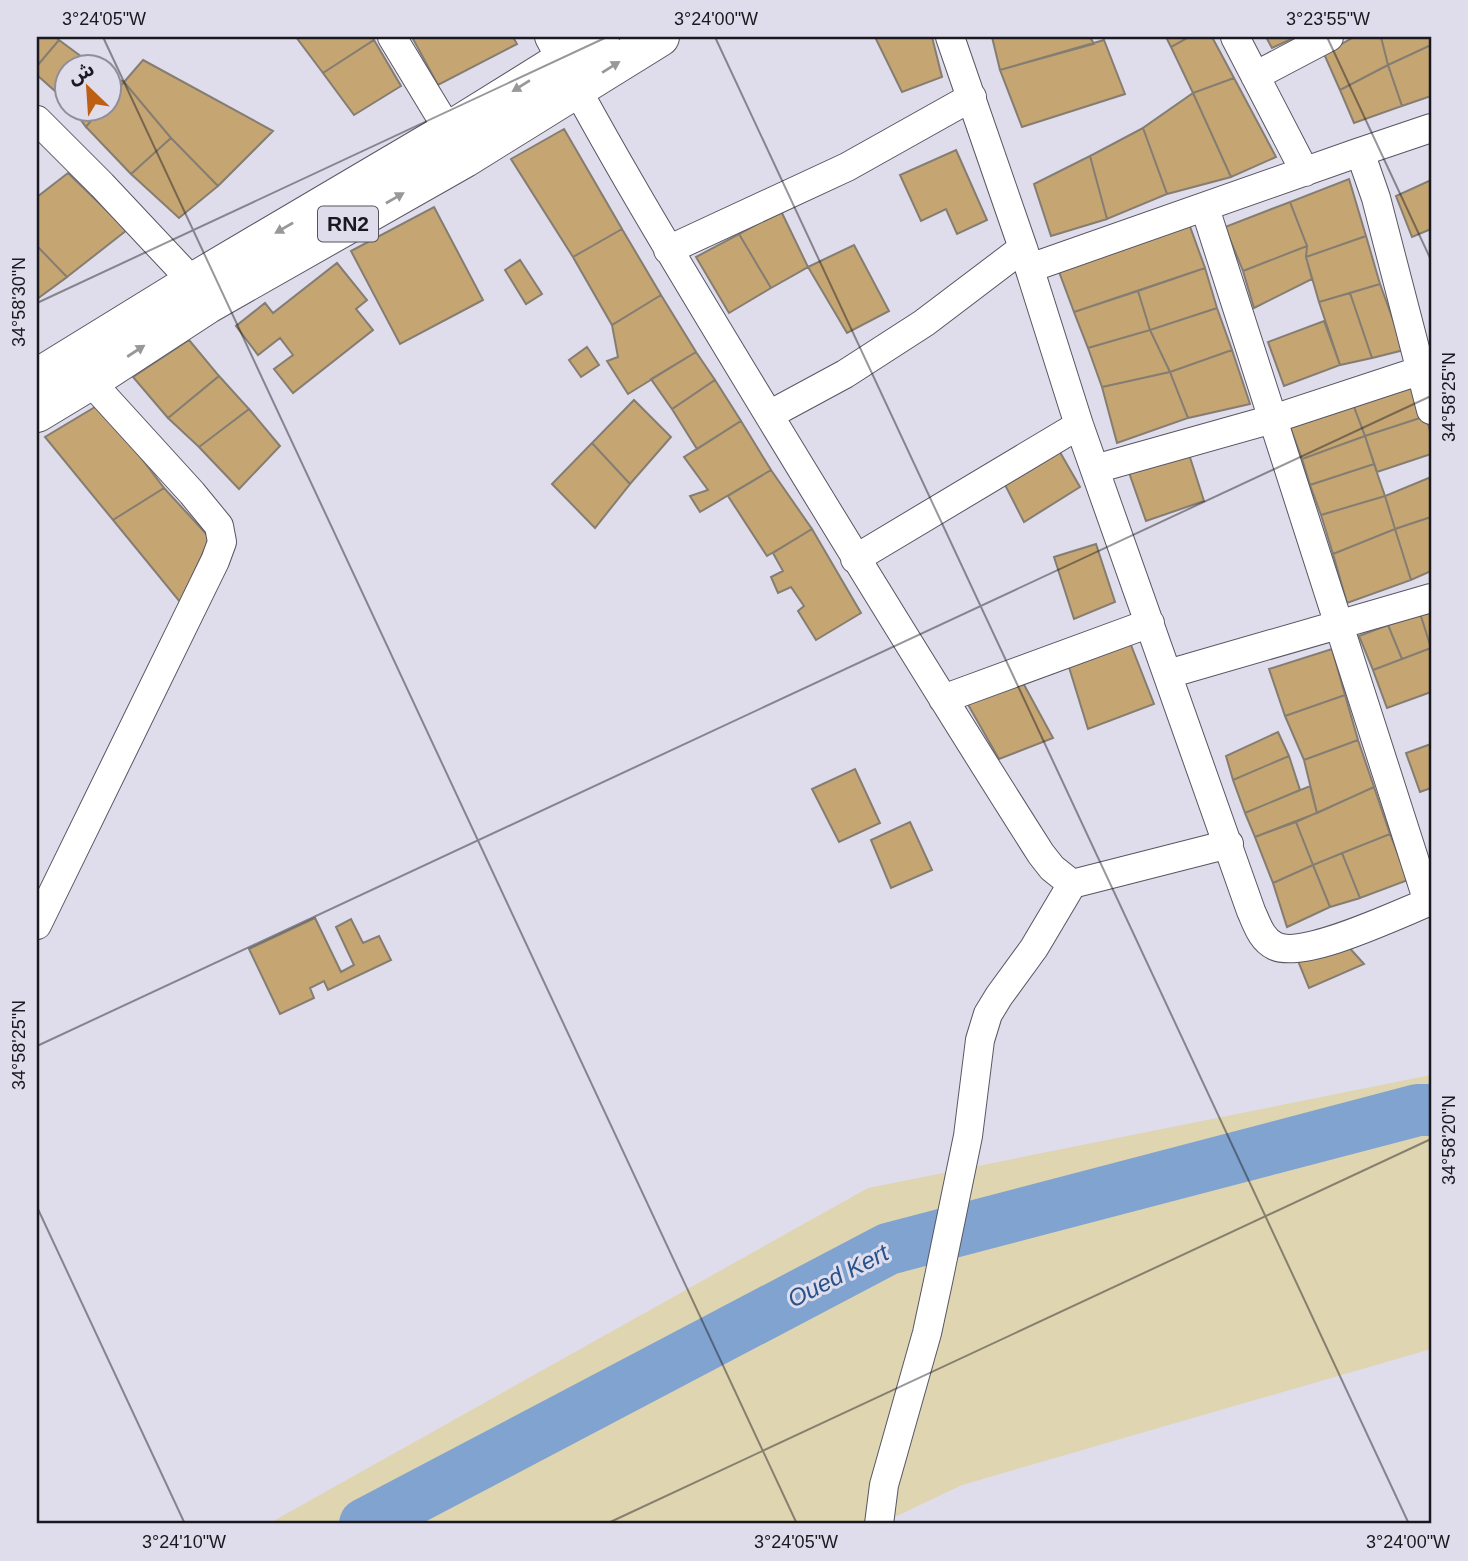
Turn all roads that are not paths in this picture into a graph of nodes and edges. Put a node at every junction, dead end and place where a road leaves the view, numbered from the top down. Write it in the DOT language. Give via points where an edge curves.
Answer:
graph roads {
  1 [pos="392,37"];
  2 [pos="600,37"];
  3 [pos="660,37"];
  4 [pos="950,37"];
  5 [pos="1235,37"];
  6 [pos="1329,37"];
  7 [pos="562,62"];
  8 [pos="1255,76"];
  9 [pos="972,97"];
  10 [pos="37,120"];
  11 [pos="1431,128"];
  12 [pos="457,144"];
  13 [pos="1360,152"];
  14 [pos="1305,172"];
  15 [pos="1205,208"];
  16 [pos="668,250"];
  17 [pos="1026,258"];
  18 [pos="201,293"];
  19 [pos="1426,369"];
  20 [pos="37,378"];
  21 [pos="90,382"];
  22 [pos="1431,410"];
  23 [pos="37,413"];
  24 [pos="769,415"];
  25 [pos="1273,419"];
  26 [pos="1079,425"];
  27 [pos="1095,469"];
  28 [pos="855,559"];
  29 [pos="1431,598"];
  30 [pos="1150,623"];
  31 [pos="1337,625"];
  32 [pos="1168,674"];
  33 [pos="943,699"];
  34 [pos="1229,844"];
  35 [pos="1072,884"];
  36 [pos="1429,902"];
  37 [pos="37,925"];
  38 [pos="879,1524"];
  1 -- 12 [label="street"];
  2 -- 7 [label="main road, RN2"];
  7 -- 3 [label="main road, RN2, one-way"];
  4 -- 9 [label="street"];
  5 -- 8 [label="street"];
  6 -- 8 [label="street"];
  7 -- 12 [label="main road, RN2"];
  7 -- 16 [label="street"];
  8 -- 14 [label="street"];
  9 -- 16 [label="street" via="847,167"];
  9 -- 17 [label="street"];
  10 -- 18 [label="street"];
  11 -- 13 [label="street"];
  12 -- 18 [label="main road, RN2"];
  13 -- 14 [label="street"];
  13 -- 19 [label="street"];
  14 -- 15 [label="street"];
  15 -- 17 [label="street"];
  15 -- 25 [label="street"];
  16 -- 24 [label="street"];
  17 -- 24 [label="street" via="845,374"];
  17 -- 26 [label="street"];
  18 -- 20 [label="main road, RN2"];
  21 -- 18 [label="main road, RN2, one-way"];
  19 -- 22 [label="street"];
  19 -- 25 [label="street"];
  21 -- 23 [label="main road, RN2"];
  21 -- 37 [label="street" via="192,493 219,526 222,542"];
  24 -- 28 [label="street"];
  25 -- 27 [label="street"];
  25 -- 31 [label="street"];
  26 -- 27 [label="street"];
  26 -- 28 [label="street"];
  27 -- 30 [label="street"];
  28 -- 33 [label="street"];
  29 -- 31 [label="street"];
  30 -- 32 [label="street"];
  30 -- 33 [label="street"];
  31 -- 32 [label="street"];
  31 -- 36 [label="street"];
  32 -- 34 [label="street"];
  33 -- 35 [label="street" via="1041,854"];
  34 -- 35 [label="street"];
  34 -- 36 [label="street" via="1251,911 1264,938 1277,947 1313,946"];
  35 -- 38 [label="street" via="988,1014 980,1040 968,1136 941,1266 884,1485"];
}
